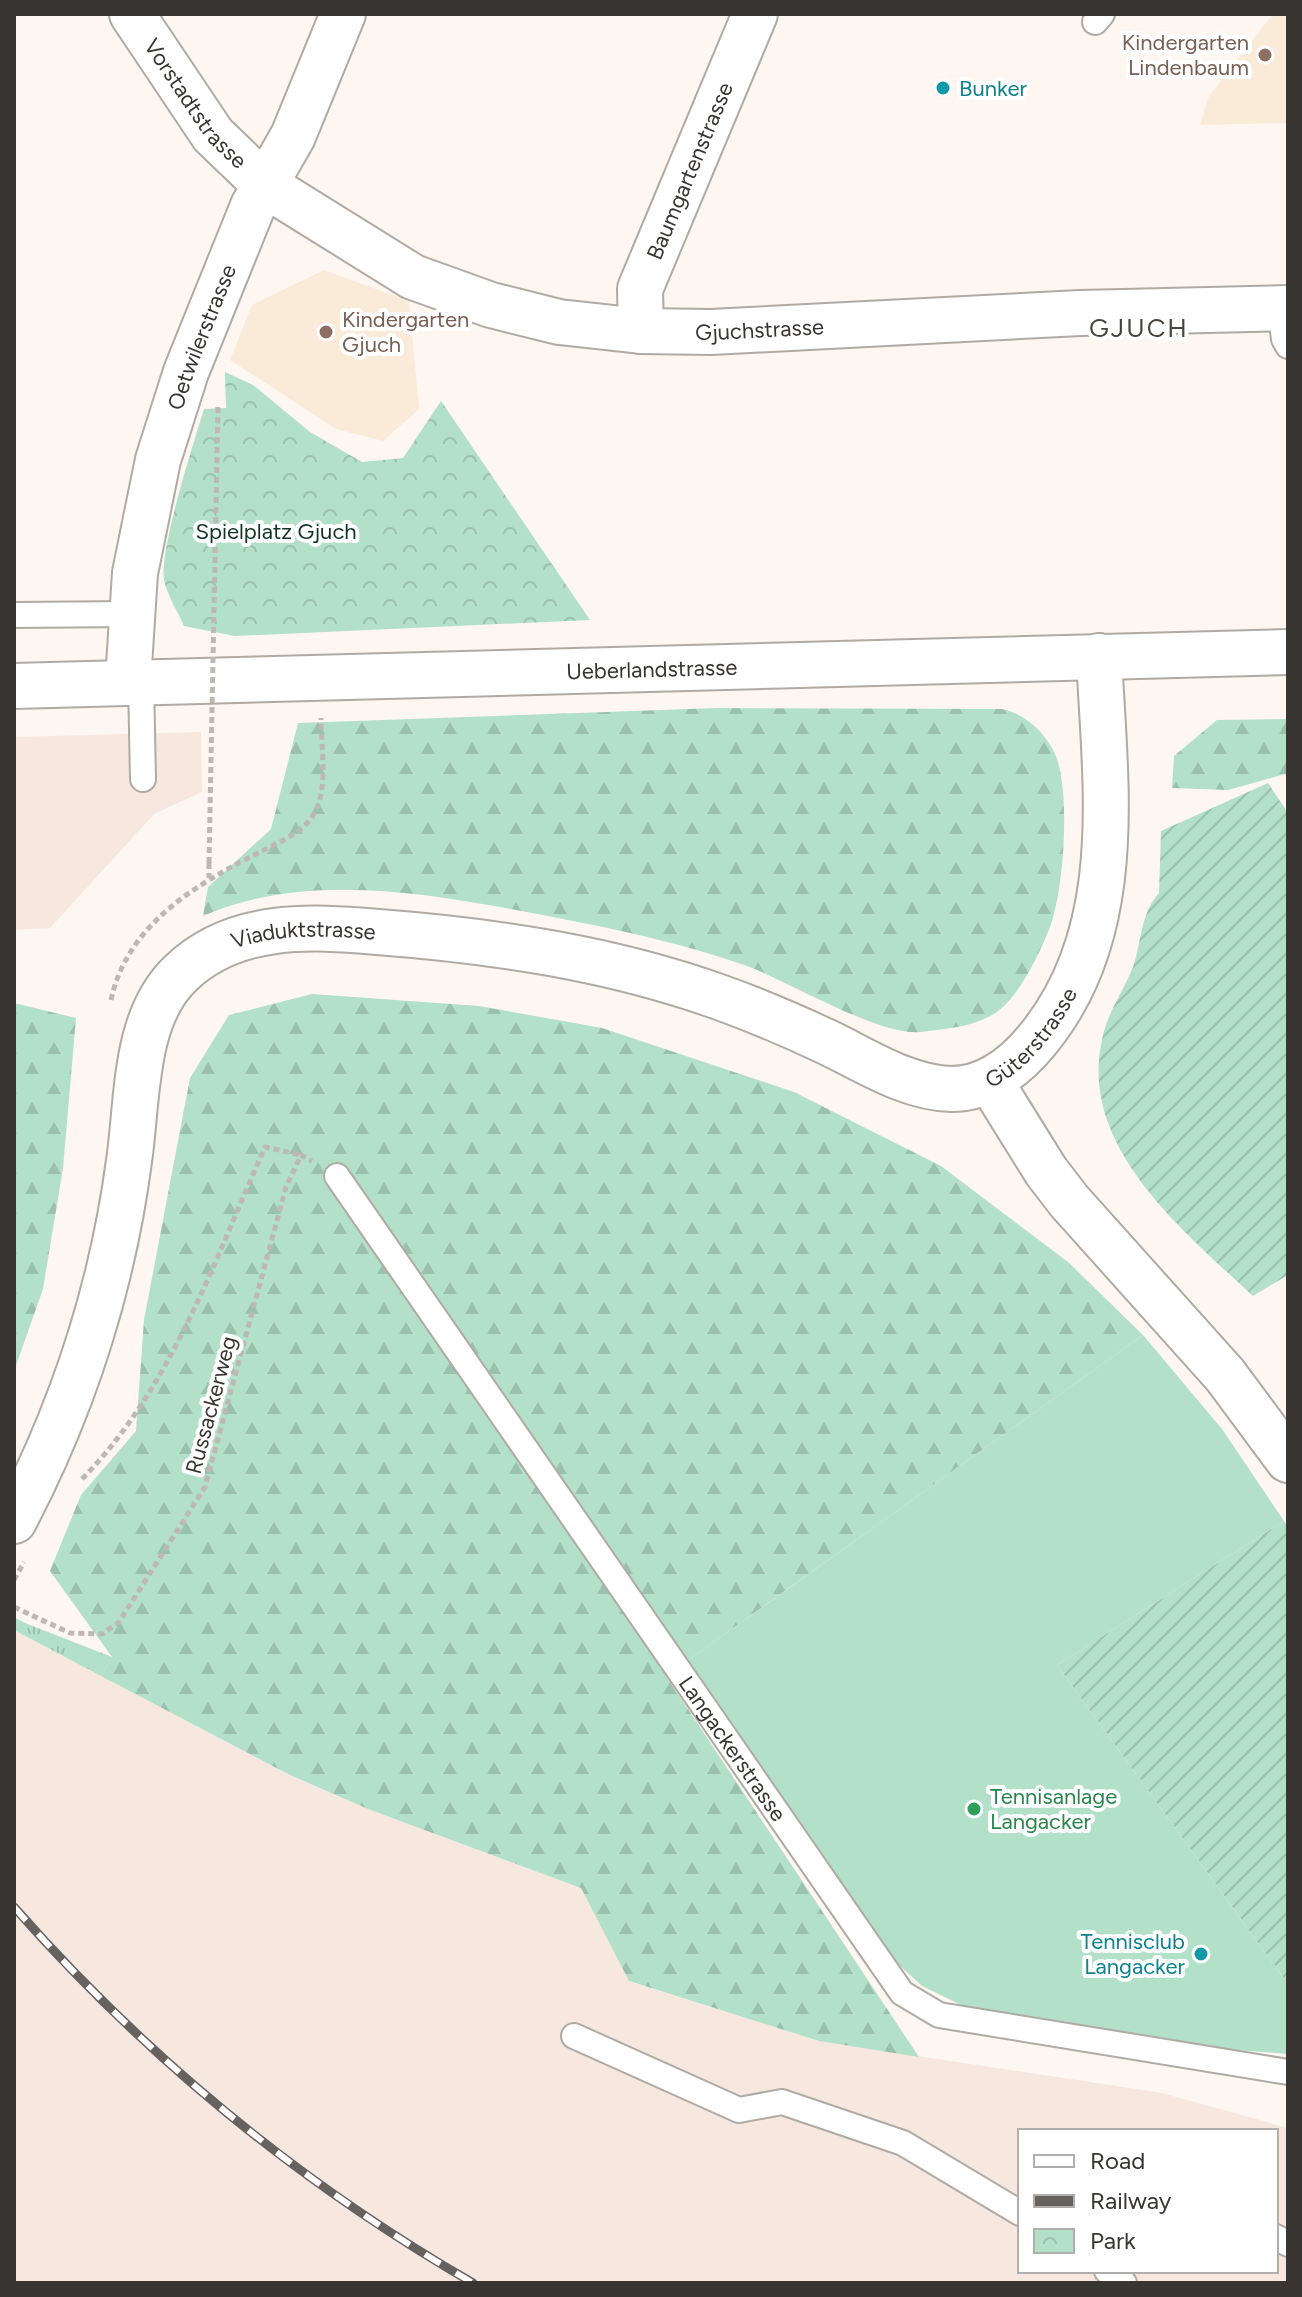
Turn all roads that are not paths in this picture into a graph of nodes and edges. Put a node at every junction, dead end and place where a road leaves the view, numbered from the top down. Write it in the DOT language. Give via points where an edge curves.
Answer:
graph roads {
  1 [pos="132,14"];
  2 [pos="343,14"];
  3 [pos="755,14"];
  4 [pos="265,185"];
  5 [pos="1285,320"];
  6 [pos="641,331"];
  7 [pos="132,614"];
  8 [pos="14,615"];
  9 [pos="1288,652"];
  10 [pos="1099,656"];
  11 [pos="135,681"];
  12 [pos="14,686"];
  13 [pos="143,779"];
  14 [pos="990,1081"];
  15 [pos="337,1176"];
  16 [pos="1288,1460"];
  17 [pos="14,1521"];
  18 [pos="574,2036"];
  19 [pos="1288,2072"];
  20 [pos="1018,2212"];
  1 -- 4 [label="street, Vorstadtstrasse" via="213,135"];
  2 -- 4 [label="street, Oetwilerstrasse" via="293,136"];
  3 -- 6 [label="street, Baumgartenstrasse" via="640,289"];
  4 -- 6 [label="street, Gjuchstrasse" via="413,277 545,319"];
  4 -- 7 [label="street, Oetwilerstrasse" via="186,372 158,460 141,533"];
  5 -- 6 [label="street, Gjuchstrasse" via="1080,313"];
  7 -- 8 [label="lane"];
  7 -- 11 [label="street, Oetwilerstrasse"];
  9 -- 10 [label="street, Ueberlandstrasse"];
  10 -- 11 [label="street, Ueberlandstrasse"];
  10 -- 14 [label="street, Güterstrasse" via="1106,819 1100,902 1062,1004 1024,1056"];
  11 -- 12 [label="street, Ueberlandstrasse"];
  11 -- 13 [label="lane"];
  14 -- 16 [label="street, Güterstrasse" via="1069,1201 1225,1375"];
  14 -- 17 [label="street, Viaduktstrasse" via="952,1089 931,1086 720,997 538,949 319,927 283,929 224,944 180,973 155,1009 143,1051 120,1220 95,1324 64,1412"];
  15 -- 19 [label="lane, Langackerstrasse" via="902,1993 920,2006 955,2018"];
  18 -- 20 [label="lane" via="739,2110 782,2102 903,2143"];
}
